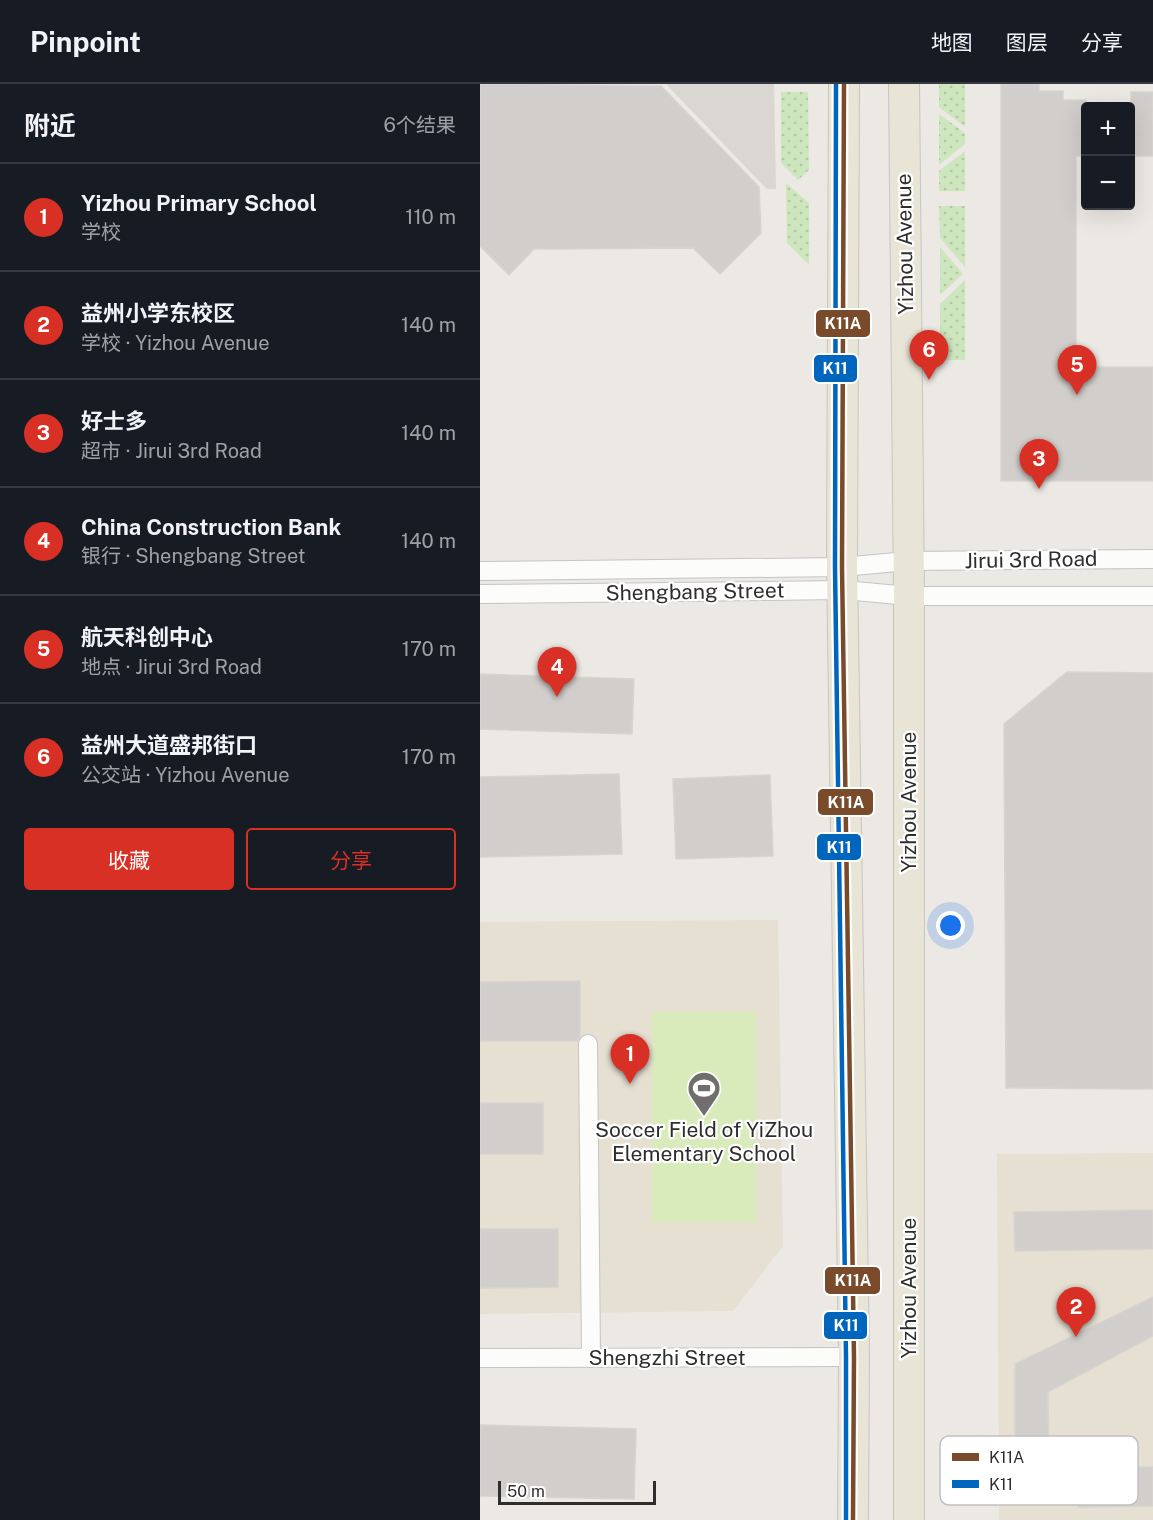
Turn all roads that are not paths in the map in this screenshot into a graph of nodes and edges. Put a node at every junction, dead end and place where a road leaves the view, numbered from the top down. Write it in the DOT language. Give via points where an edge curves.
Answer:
graph roads {
  1 [pos="844,84"];
  2 [pos="904,84"];
  3 [pos="1153,559"];
  4 [pos="908,561"];
  5 [pos="480,571"];
  6 [pos="843,579"];
  7 [pos="480,594"];
  8 [pos="909,596"];
  9 [pos="1153,596"];
  10 [pos="588,1044"];
  11 [pos="854,1357"];
  12 [pos="480,1358"];
  13 [pos="591,1358"];
  14 [pos="853,1520"];
  15 [pos="909,1520"];
  1 -- 6 [label="main road"];
  2 -- 4 [label="main road, Yizhou Avenue"];
  3 -- 4 [label="street, Jirui 3rd Road"];
  4 -- 6 [label="street, Shengbang Street"];
  4 -- 8 [label="main road, Yizhou Avenue"];
  5 -- 6 [label="street, Shengbang Street"];
  6 -- 7 [label="street, Shengbang Street"];
  6 -- 8 [label="street, Shengbang Street"];
  6 -- 11 [label="main road"];
  8 -- 9 [label="street, Jirui 3rd Road"];
  8 -- 15 [label="main road, Yizhou Avenue"];
  10 -- 13 [label="street"];
  11 -- 13 [label="street, Shengzhi Street"];
  11 -- 14 [label="main road"];
  12 -- 13 [label="street, Shengzhi Street"];
}
